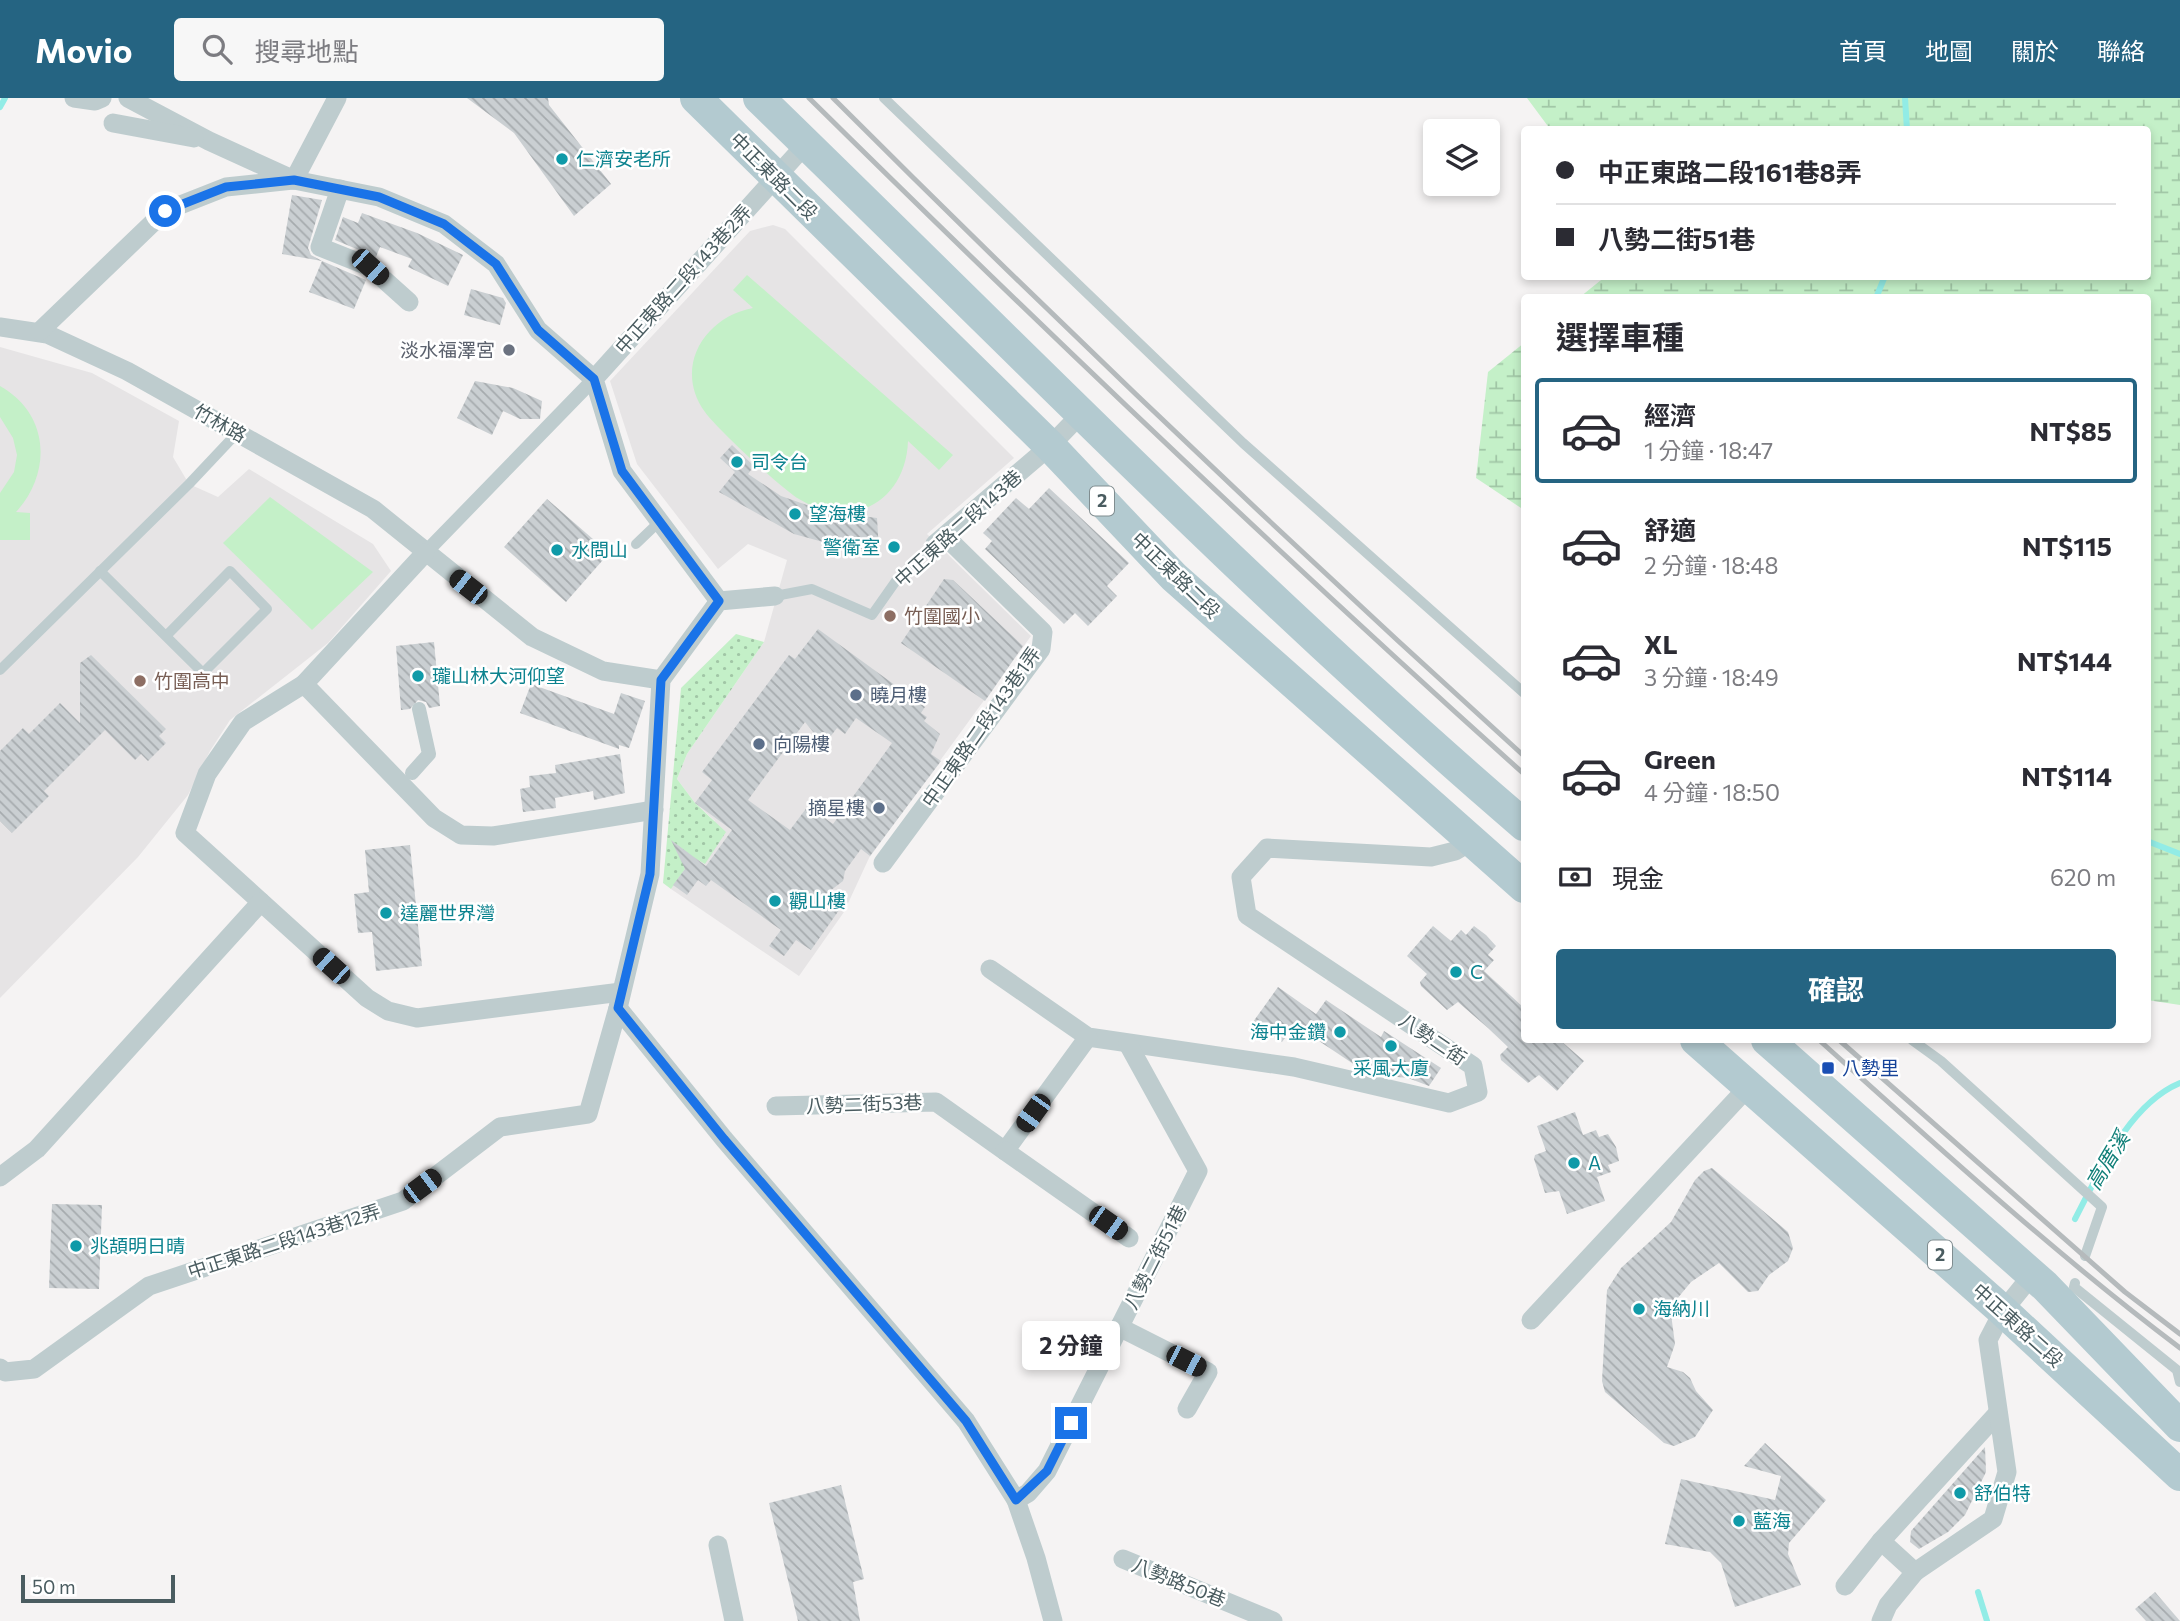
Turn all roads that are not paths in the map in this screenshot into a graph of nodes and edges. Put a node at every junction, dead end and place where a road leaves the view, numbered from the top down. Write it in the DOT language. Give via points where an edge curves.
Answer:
graph roads {
  1 [pos="74,98"];
  2 [pos="102,98"];
  3 [pos="128,98"];
  4 [pos="337,98"];
  5 [pos="695,98"];
  6 [pos="759,98"];
  7 [pos="884,98"];
  8 [pos="113,123"];
  9 [pos="209,141"];
  10 [pos="806,144"];
  11 [pos="774,176"];
  12 [pos="294,180"];
  13 [pos="340,189"];
  14 [pos="409,302"];
  15 [pos="0,327"];
  16 [pos="40,331"];
  17 [pos="594,379"];
  18 [pos="1080,415"];
  19 [pos="237,433"];
  20 [pos="1050,446"];
  21 [pos="659,522"];
  22 [pos="940,540"];
  23 [pos="636,544"];
  24 [pos="425,553"];
  25 [pos="100,571"];
  26 [pos="775,596"];
  27 [pos="719,601"];
  28 [pos="166,636"];
  29 [pos="0,670"];
  30 [pos="661,680"];
  31 [pos="304,684"];
  32 [pos="1521,690"];
  33 [pos="419,709"];
  34 [pos="412,773"];
  35 [pos="654,810"];
  36 [pos="1521,822"];
  37 [pos="1472,841"];
  38 [pos="883,863"];
  39 [pos="1521,884"];
  40 [pos="261,902"];
  41 [pos="990,970"];
  42 [pos="620,1000"];
  43 [pos="1088,1037"];
  44 [pos="1699,1043"];
  45 [pos="1770,1043"];
  46 [pos="1916,1043"];
  47 [pos="1128,1044"];
  48 [pos="1749,1086"];
  49 [pos="776,1106"];
  50 [pos="1005,1151"];
  51 [pos="0,1178"];
  52 [pos="1129,1238"];
  53 [pos="2085,1256"];
  54 [pos="2032,1275"];
  55 [pos="2075,1283"];
  56 [pos="2003,1311"];
  57 [pos="1531,1320"];
  58 [pos="1119,1327"];
  59 [pos="0,1368"];
  60 [pos="2180,1382"];
  61 [pos="1187,1409"];
  62 [pos="1998,1413"];
  63 [pos="2179,1422"];
  64 [pos="2180,1475"];
  65 [pos="1016,1500"];
  66 [pos="1881,1541"];
  67 [pos="718,1545"];
  68 [pos="1123,1559"];
  69 [pos="1916,1572"];
  70 [pos="1845,1586"];
  71 [pos="734,1621"];
  72 [pos="1053,1621"];
  73 [pos="1273,1621"];
  74 [pos="1881,1621"];
  1 -- 2 [label="street"];
  3 -- 9 [label="street"];
  4 -- 12 [label="street"];
  5 -- 11 [label="main road, 中正東路二段 / 2"];
  6 -- 10 [label="main road, 2"];
  7 -- 32 [label="lane" via="1243,443"];
  8 -- 9 [label="street"];
  9 -- 12 [label="street"];
  10 -- 11 [label="street, 中正東路二段143巷2弄"];
  10 -- 18 [label="main road, 2"];
  11 -- 17 [label="street, 中正東路二段143巷2弄"];
  11 -- 20 [label="main road, 中正東路二段 / 2"];
  12 -- 13 [label="street"];
  12 -- 16 [label="street" via="226,187 165,211"];
  13 -- 14 [label="street" via="320,247 370,267"];
  13 -- 17 [label="street" via="379,197 444,224 496,264 538,330"];
  15 -- 16 [label="street, 竹林路"];
  16 -- 19 [label="street, 竹林路" via="127,371"];
  17 -- 21 [label="street" via="622,471"];
  17 -- 24 [label="street"];
  18 -- 20 [label="street, 中正東路二段143巷"];
  18 -- 36 [label="main road, 2" via="1408,725"];
  19 -- 24 [label="street, 竹林路" via="373,509"];
  19 -- 25 [label="lane"];
  20 -- 22 [label="street, 中正東路二段143巷"];
  20 -- 37 [label="main road, 中正東路二段 / 2" via="1174,577"];
  21 -- 23 [label="lane"];
  21 -- 27 [label="street"];
  22 -- 26 [label="lane, 中正東路二段143巷" via="898,578 872,615 812,589"];
  22 -- 38 [label="street, 中正東路二段143巷1弄" via="1043,632 1041,649"];
  24 -- 30 [label="street, 竹林路" via="532,637 603,671"];
  24 -- 31 [label="street"];
  25 -- 28 [label="lane"];
  25 -- 29 [label="lane"];
  26 -- 27 [label="street, 中正東路二段143巷"];
  27 -- 30 [label="street"];
  28 -- 28 [label="lane" via="203,673 267,609 230,571"];
  30 -- 35 [label="street"];
  31 -- 35 [label="street" via="434,818 461,835 494,836"];
  31 -- 40 [label="street" via="243,722 207,774 185,833"];
  33 -- 34 [label="street" via="429,754"];
  35 -- 42 [label="street" via="650,874"];
  37 -- 39 [label="main road, 中正東路二段 / 2"];
  37 -- 47 [label="street, 八勢二街" via="1431,857 1267,848 1241,877 1247,915 1473,1066 1478,1093 1449,1102 1294,1067"];
  40 -- 42 [label="street" via="367,998 388,1011 417,1018"];
  40 -- 51 [label="street" via="37,1149"];
  41 -- 43 [label="street, 八勢二街"];
  42 -- 59 [label="street, 中正東路二段143巷12弄" via="588,1114 500,1128 403,1201 149,1286 34,1369 5,1372"];
  42 -- 65 [label="street" via="724,1139 966,1421"];
  43 -- 47 [label="street, 八勢二街"];
  43 -- 50 [label="street"];
  44 -- 48 [label="main road, 中正東路二段 / 2"];
  45 -- 54 [label="main road, 2"];
  46 -- 53 [label="lane" via="1941,1060 2102,1207"];
  47 -- 58 [label="street, 八勢二街51巷" via="1198,1171"];
  48 -- 56 [label="main road, 中正東路二段 / 2"];
  48 -- 57 [label="street"];
  49 -- 50 [label="street, 八勢二街53巷" via="936,1102"];
  50 -- 52 [label="street, 八勢二街53巷"];
  54 -- 56 [label="street"];
  54 -- 63 [label="main road, 2"];
  55 -- 60 [label="lane" via="2074,1287 2177,1370"];
  56 -- 62 [label="street" via="1988,1340"];
  56 -- 64 [label="main road, 中正東路二段 / 2"];
  58 -- 61 [label="street" via="1208,1372"];
  58 -- 65 [label="street, 八勢二街51巷" via="1047,1471"];
  62 -- 66 [label="street"];
  62 -- 69 [label="street" via="2007,1472 1993,1519"];
  65 -- 72 [label="street"];
  66 -- 69 [label="street"];
  66 -- 70 [label="street"];
  67 -- 71 [label="street"];
  68 -- 73 [label="street, 八勢路50巷"];
  69 -- 74 [label="street" via="1888,1605"];
}
